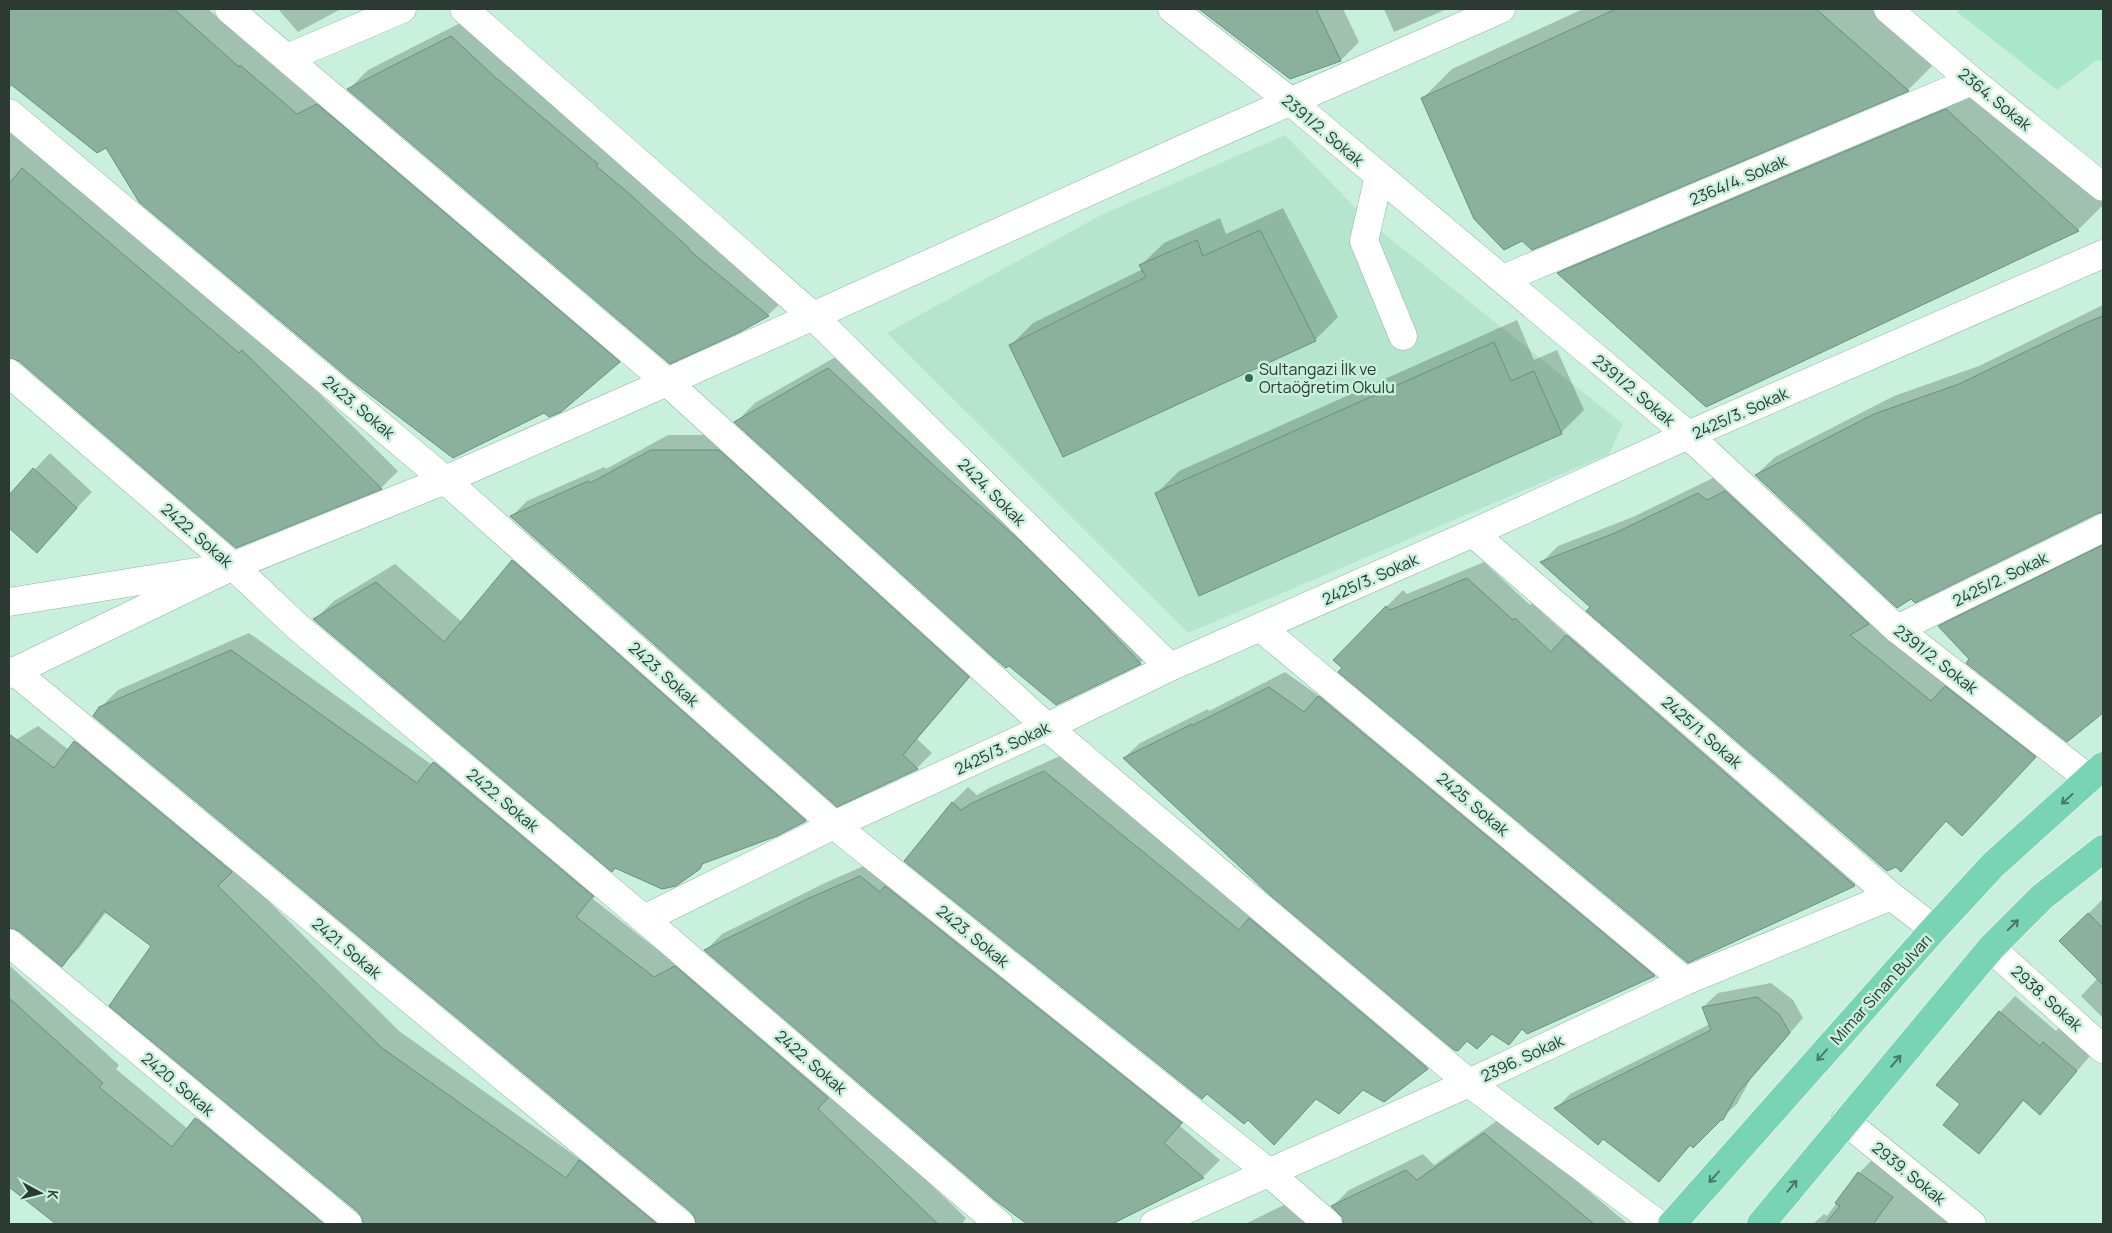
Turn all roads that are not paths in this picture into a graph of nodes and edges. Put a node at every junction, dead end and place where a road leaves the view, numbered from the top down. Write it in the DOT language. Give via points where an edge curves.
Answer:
graph roads {
  1 [pos="228,9"];
  2 [pos="402,9"];
  3 [pos="464,9"];
  4 [pos="1172,9"];
  5 [pos="1501,9"];
  6 [pos="1888,9"];
  7 [pos="287,58"];
  8 [pos="1972,81"];
  9 [pos="1290,102"];
  10 [pos="9,113"];
  11 [pos="1379,176"];
  12 [pos="2103,188"];
  13 [pos="2103,254"];
  14 [pos="1503,279"];
  15 [pos="814,317"];
  16 [pos="1403,336"];
  17 [pos="9,373"];
  18 [pos="667,382"];
  19 [pos="1688,435"];
  20 [pos="445,480"];
  21 [pos="2103,528"];
  22 [pos="1473,533"];
  23 [pos="234,566"];
  24 [pos="9,602"];
  25 [pos="1260,627"];
  26 [pos="1897,629"];
  27 [pos="1170,667"];
  28 [pos="11,672"];
  29 [pos="1048,727"];
  30 [pos="2096,773"];
  31 [pos="834,825"];
  32 [pos="2103,849"];
  33 [pos="1891,896"];
  34 [pos="644,918"];
  35 [pos="1934,929"];
  36 [pos="9,943"];
  37 [pos="1991,948"];
  38 [pos="1685,981"];
  39 [pos="2103,1049"];
  40 [pos="1469,1083"];
  41 [pos="1845,1121"];
  42 [pos="1268,1172"];
  43 [pos="348,1224"];
  44 [pos="681,1224"];
  45 [pos="999,1224"];
  46 [pos="1154,1224"];
  47 [pos="1328,1224"];
  48 [pos="1658,1224"];
  49 [pos="1672,1224"];
  50 [pos="1761,1224"];
  51 [pos="1972,1224"];
  1 -- 7 [label="street"];
  2 -- 7 [label="street"];
  3 -- 15 [label="street, 2424. Sokak"];
  4 -- 9 [label="street, 2391/2. Sokak"];
  5 -- 9 [label="street"];
  6 -- 8 [label="street, 2364. Sokak"];
  7 -- 18 [label="street"];
  8 -- 12 [label="street, 2364. Sokak"];
  8 -- 14 [label="street, 2364/4. Sokak"];
  9 -- 11 [label="street, 2391/2. Sokak"];
  9 -- 15 [label="street"];
  10 -- 20 [label="street, 2423. Sokak"];
  11 -- 14 [label="street, 2391/2. Sokak"];
  11 -- 16 [label="street" via="1364,242"];
  13 -- 19 [label="street, 2425/3. Sokak"];
  14 -- 19 [label="street, 2391/2. Sokak"];
  15 -- 18 [label="street"];
  15 -- 27 [label="street, 2424. Sokak"];
  17 -- 23 [label="street, 2422. Sokak"];
  18 -- 20 [label="street"];
  18 -- 29 [label="street"];
  19 -- 22 [label="street, 2425/3. Sokak"];
  19 -- 26 [label="street, 2391/2. Sokak"];
  20 -- 23 [label="street"];
  20 -- 31 [label="street, 2423. Sokak"];
  21 -- 26 [label="street, 2425/2. Sokak"];
  22 -- 25 [label="street, 2425/3. Sokak"];
  22 -- 33 [label="street, 2425/1. Sokak"];
  23 -- 24 [label="street"];
  23 -- 28 [label="street"];
  23 -- 34 [label="street, 2422. Sokak" via="299,628"];
  25 -- 27 [label="street, 2425/3. Sokak"];
  25 -- 38 [label="street, 2425. Sokak"];
  26 -- 30 [label="street, 2391/2. Sokak"];
  27 -- 29 [label="street, 2425/3. Sokak"];
  28 -- 44 [label="street, 2421. Sokak"];
  29 -- 31 [label="street, 2425/3. Sokak"];
  29 -- 40 [label="street"];
  30 -- 35 [label="main road, Mimar Sinan Bulvarı, one-way" via="1993,865"];
  31 -- 34 [label="street, 2425/3. Sokak"];
  31 -- 42 [label="street, 2423. Sokak"];
  37 -- 32 [label="main road, one-way" via="2042,897"];
  33 -- 35 [label="street, 2425/1. Sokak"];
  33 -- 38 [label="street, 2396. Sokak"];
  34 -- 45 [label="street, 2422. Sokak"];
  35 -- 49 [label="main road, Mimar Sinan Bulvarı, one-way"];
  36 -- 43 [label="street, 2420. Sokak"];
  37 -- 39 [label="street, 2938. Sokak"];
  41 -- 37 [label="main road, one-way"];
  38 -- 40 [label="street, 2396. Sokak"];
  40 -- 42 [label="street, 2396. Sokak"];
  40 -- 48 [label="street"];
  50 -- 41 [label="main road, one-way"];
  41 -- 51 [label="street, 2939. Sokak"];
  42 -- 46 [label="street, 2396. Sokak"];
  42 -- 47 [label="street, 2423. Sokak"];
}
